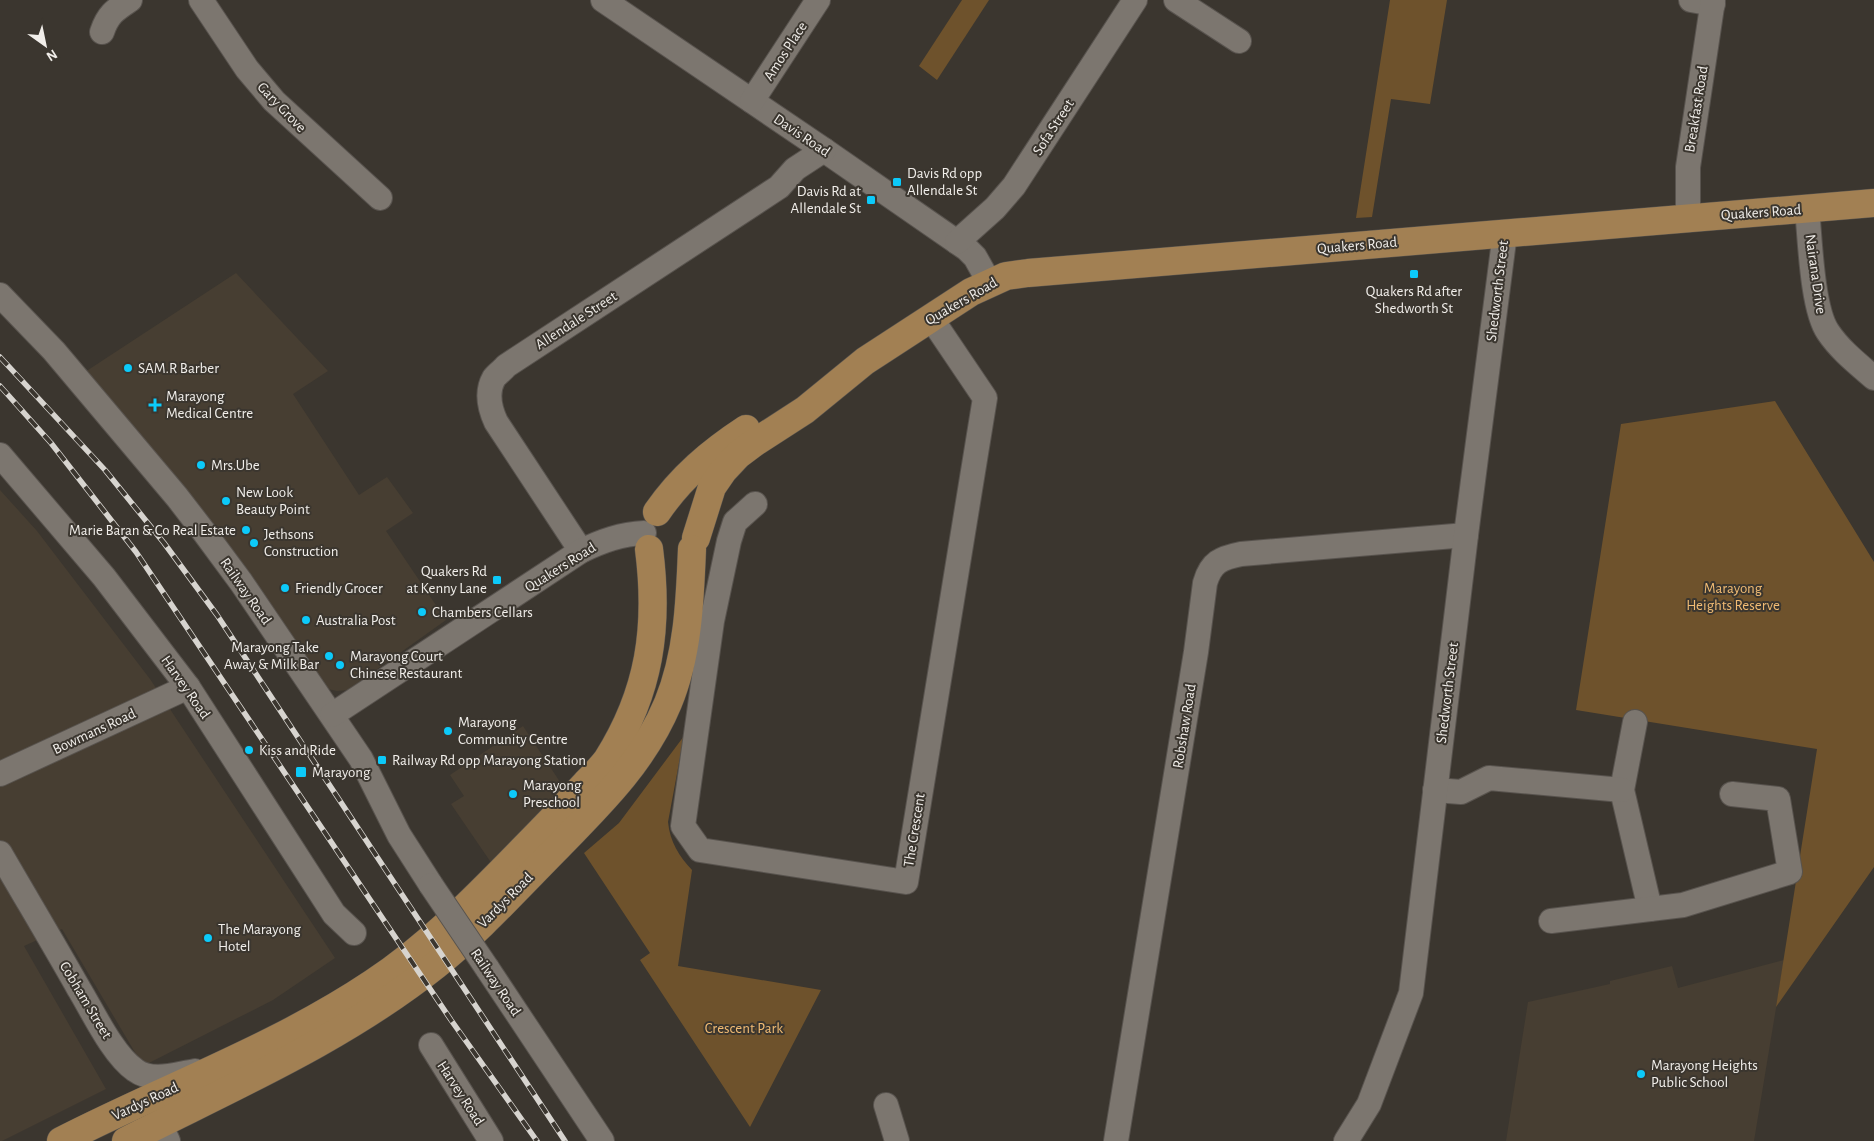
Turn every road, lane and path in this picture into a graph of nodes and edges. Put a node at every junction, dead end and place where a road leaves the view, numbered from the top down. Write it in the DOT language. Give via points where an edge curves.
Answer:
graph roads {
  1 [pos="130,0"];
  2 [pos="201,0"];
  3 [pos="603,0"];
  4 [pos="818,0"];
  5 [pos="1135,0"];
  6 [pos="1176,0"];
  7 [pos="1706,1"];
  8 [pos="102,32"];
  9 [pos="1239,40"];
  10 [pos="752,101"];
  11 [pos="824,150"];
  12 [pos="380,198"];
  13 [pos="1874,203"];
  14 [pos="1807,208"];
  15 [pos="1688,218"];
  16 [pos="1505,232"];
  17 [pos="957,242"];
  18 [pos="989,282"];
  19 [pos="0,295"];
  20 [pos="930,318"];
  21 [pos="864,361"];
  22 [pos="1874,378"];
  23 [pos="0,455"];
  24 [pos="755,504"];
  25 [pos="650,532"];
  26 [pos="1466,535"];
  27 [pos="694,544"];
  28 [pos="581,551"];
  29 [pos="188,687"];
  30 [pos="332,715"];
  31 [pos="1635,722"];
  32 [pos="0,774"];
  33 [pos="1435,790"];
  34 [pos="1622,790"];
  35 [pos="1732,794"];
  36 [pos="0,853"];
  37 [pos="1650,909"];
  38 [pos="1552,921"];
  39 [pos="354,933"];
  40 [pos="430,1046"];
  41 [pos="217,1067"];
  42 [pos="886,1105"];
  43 [pos="164,1132"];
  44 [pos="67,1138"];
  45 [pos="126,1141"];
  46 [pos="492,1141"];
  47 [pos="602,1141"];
  48 [pos="897,1141"];
  49 [pos="1116,1141"];
  50 [pos="1346,1141"];
  1 -- 8 [label="street" via="106,20"];
  2 -- 12 [label="street, Gary Grove" via="247,69 274,101"];
  3 -- 10 [label="street, Davis Road"];
  4 -- 10 [label="street, Amos Place"];
  5 -- 17 [label="street, Sofa Street" via="1014,186"];
  6 -- 9 [label="street"];
  7 -- 15 [label="street, Breakfast Road" via="1688,167"];
  10 -- 11 [label="street, Davis Road"];
  11 -- 17 [label="street, Davis Road"];
  11 -- 28 [label="street, Allendale Street" via="795,169 779,187 506,366 494,378 490,408 496,422"];
  13 -- 14 [label="main road, Quakers Road"];
  14 -- 15 [label="main road, Quakers Road"];
  14 -- 22 [label="street, Nairana Drive" via="1817,307 1826,330"];
  15 -- 16 [label="main road, Quakers Road"];
  16 -- 18 [label="main road, Quakers Road" via="1028,273"];
  16 -- 26 [label="street, Shedworth Street"];
  17 -- 18 [label="street, Davis Road" via="975,258"];
  18 -- 20 [label="main road, Quakers Road"];
  19 -- 30 [label="street, Railway Road" via="54,351 178,497"];
  20 -- 21 [label="main road, Quakers Road"];
  20 -- 24 [label="street, The Crescent" via="985,398 906,882 700,850 683,826 712,622 729,541 735,522"];
  21 -- 25 [label="main road, Quakers Road" via="797,396 728,441 694,468 677,485"];
  21 -- 27 [label="main road, Quakers Road" via="805,410 754,443 723,471 712,487"];
  23 -- 29 [label="street, Harvey Road" via="104,577"];
  25 -- 27 [label="main road" via="655,555 670,560 686,555"];
  25 -- 27 [label="main road" via="665,509 673,508 688,515 693,522 696,530"];
  25 -- 28 [label="street, Quakers Road" via="605,539"];
  25 -- 41 [label="main road, Vardys Road" via="654,614 648,667 631,714 606,761 471,902 423,946 330,1010"];
  26 -- 33 [label="street, Shedworth Street"];
  26 -- 49 [label="street, Robshaw Road" via="1242,554 1216,563 1208,572"];
  27 -- 43 [label="main road, Vardys Road" via="682,658 669,703 645,749 613,791 470,936 410,984 339,1031"];
  28 -- 30 [label="street, Quakers Road"];
  29 -- 32 [label="street, Bowmans Road"];
  29 -- 39 [label="street, Harvey Road" via="334,914"];
  30 -- 47 [label="street, Railway Road, bridge" via="361,759 398,835"];
  31 -- 34 [label="street"];
  33 -- 34 [label="street" via="1461,792 1489,778"];
  33 -- 50 [label="street, Shedworth Street" via="1411,993 1369,1104"];
  34 -- 37 [label="street"];
  35 -- 37 [label="street" via="1778,799 1790,872 1683,904"];
  36 -- 41 [label="street, Cobham Street" via="123,1059 143,1074 163,1077"];
  37 -- 38 [label="street"];
  40 -- 46 [label="street, Harvey Road"];
  41 -- 43 [label="main road, Vardys Road" via="170,1102 160,1116"];
  41 -- 44 [label="main road, Vardys Road"];
  42 -- 48 [label="street"];
  43 -- 44 [label="main road, Vardys Road" via="145,1117 136,1116"];
  43 -- 45 [label="main road, Vardys Road"];
}
